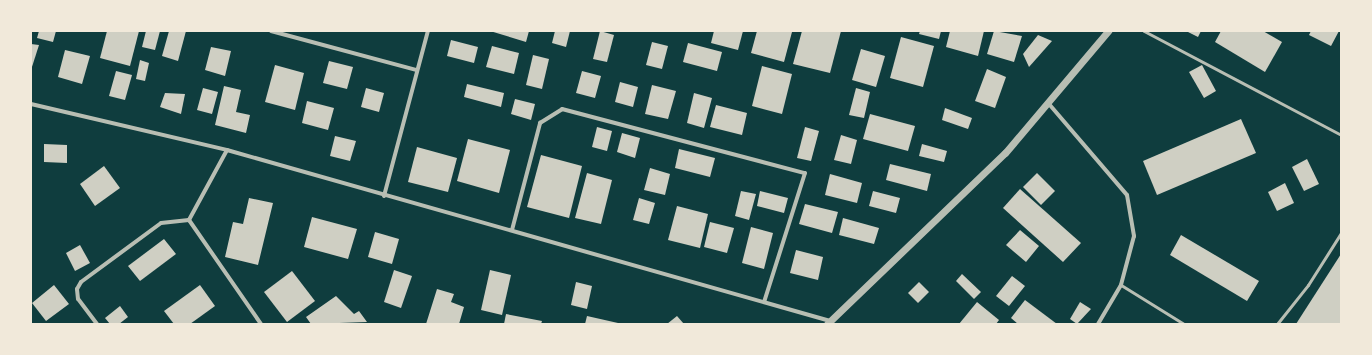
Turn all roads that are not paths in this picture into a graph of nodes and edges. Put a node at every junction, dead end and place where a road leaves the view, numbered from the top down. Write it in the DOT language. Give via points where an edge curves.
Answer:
graph roads {
  1 [pos="271,31"];
  2 [pos="428,31"];
  3 [pos="1107,31"];
  4 [pos="1144,31"];
  5 [pos="417,70"];
  6 [pos="31,104"];
  7 [pos="1049,104"];
  8 [pos="1341,135"];
  9 [pos="227,150"];
  10 [pos="384,196"];
  11 [pos="189,220"];
  12 [pos="512,230"];
  13 [pos="1341,233"];
  14 [pos="1121,285"];
  15 [pos="764,302"];
  16 [pos="828,323"];
  17 [pos="97,324"];
  18 [pos="261,324"];
  19 [pos="1098,324"];
  20 [pos="1184,324"];
  21 [pos="1277,324"];
  1 -- 5 [label="street"];
  2 -- 5 [label="street"];
  3 -- 7 [label="street"];
  4 -- 8 [label="lane"];
  5 -- 10 [label="street"];
  6 -- 9 [label="street"];
  7 -- 14 [label="street" via="1127,195 1134,236"];
  7 -- 16 [label="street" via="983,174"];
  9 -- 10 [label="street"];
  9 -- 11 [label="street"];
  10 -- 12 [label="street"];
  11 -- 17 [label="street" via="161,223 80,282 76,289 78,299"];
  11 -- 18 [label="street"];
  12 -- 15 [label="street"];
  12 -- 15 [label="street" via="540,122 562,109 805,173"];
  13 -- 21 [label="lane" via="1308,286"];
  14 -- 19 [label="street"];
  14 -- 20 [label="lane"];
  15 -- 16 [label="street"];
}
